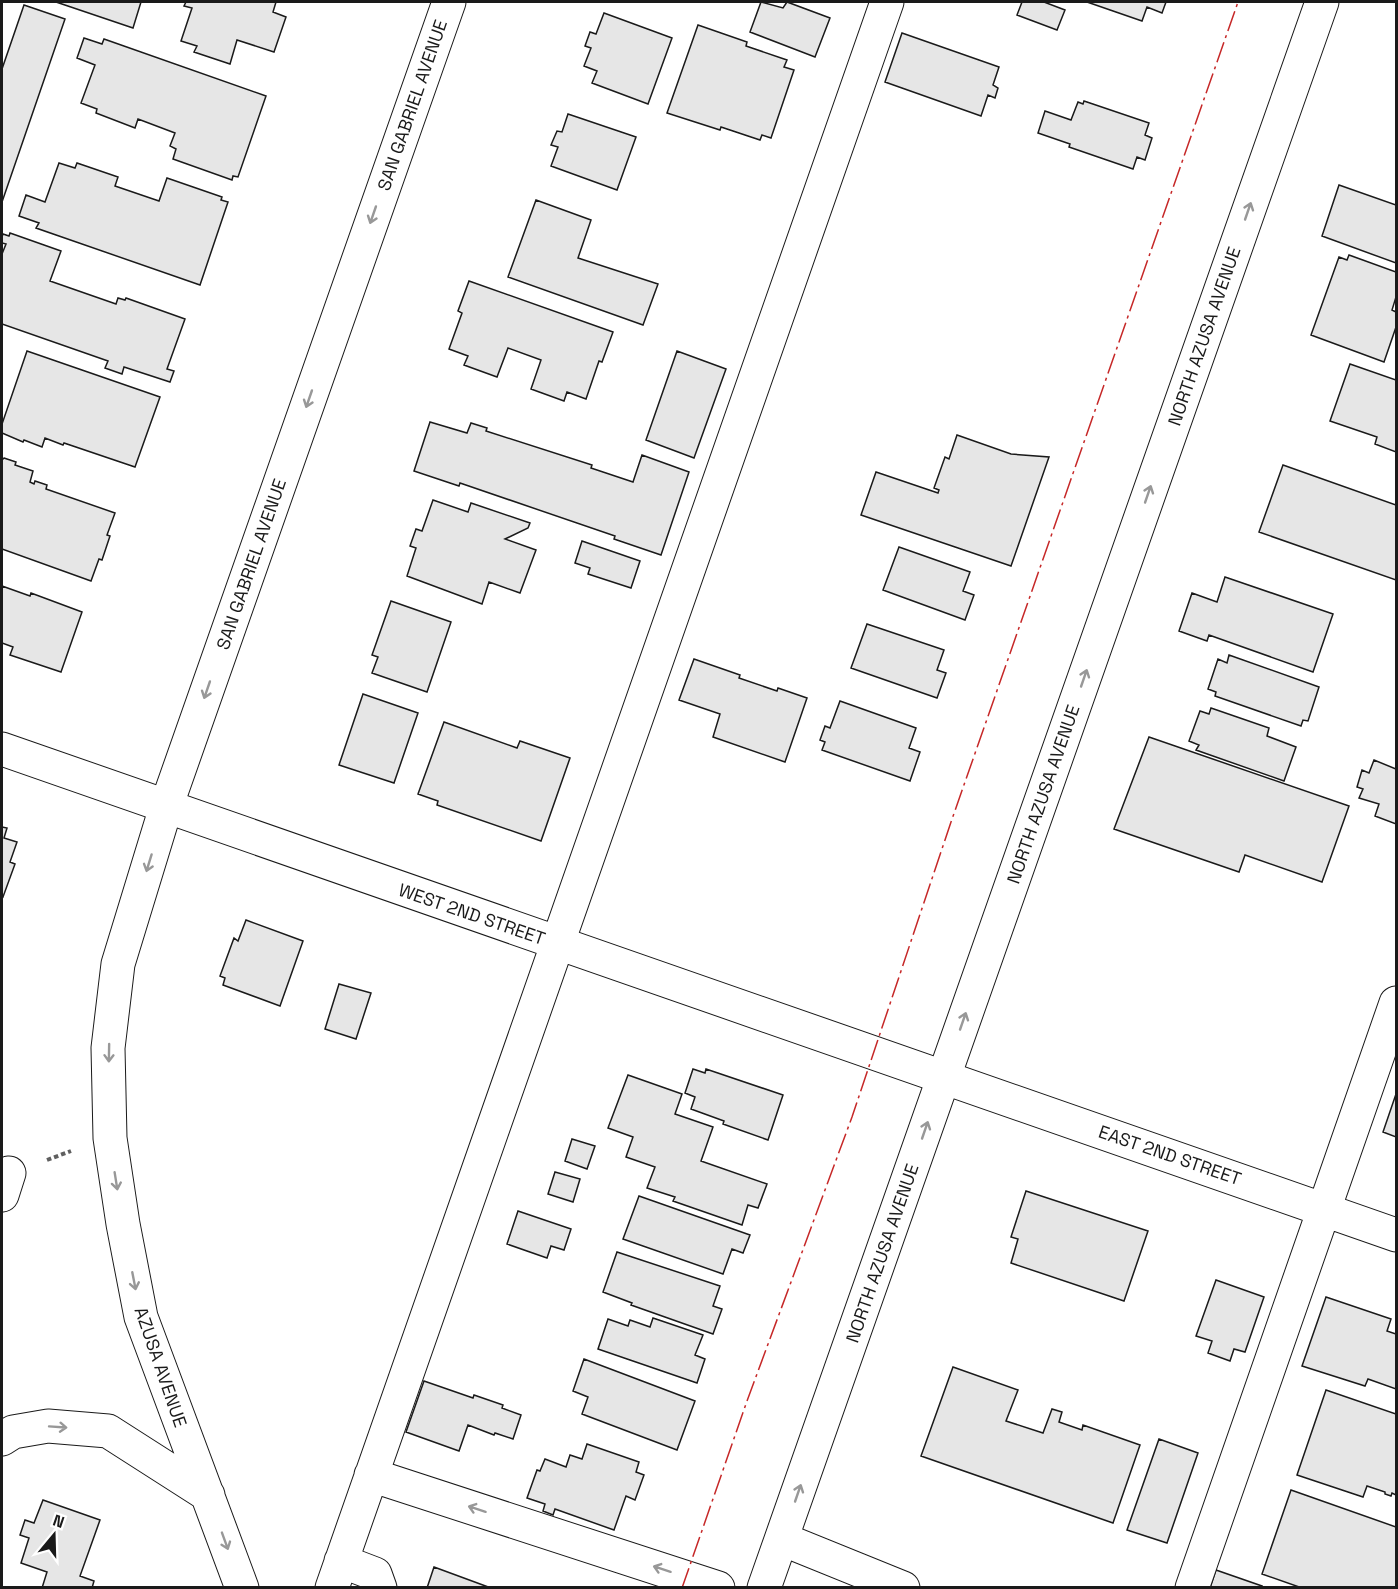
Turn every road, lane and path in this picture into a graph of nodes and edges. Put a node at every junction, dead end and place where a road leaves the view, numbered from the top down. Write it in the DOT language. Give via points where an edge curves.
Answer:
graph roads {
  1 [pos="449,2"];
  2 [pos="887,2"];
  3 [pos="1322,2"];
  4 [pos="2,749"];
  5 [pos="166,807"];
  6 [pos="557,943"];
  7 [pos="1396,1003"];
  8 [pos="944,1076"];
  9 [pos="110,1138"];
  10 [pos="5,1184"];
  11 [pos="1325,1210"];
  12 [pos="1396,1235"];
  13 [pos="2,1439"];
  14 [pos="371,1475"];
  15 [pos="208,1495"];
  16 [pos="782,1539"];
  17 [pos="336,1574"];
  18 [pos="242,1587"];
  19 [pos="380,1587"];
  20 [pos="718,1587"];
  21 [pos="764,1587"];
  22 [pos="903,1587"];
  23 [pos="1192,1587"];
  1 -- 5 [label="main road, SAN GABRIEL AVENUE, one-way"];
  2 -- 6 [label="main road"];
  8 -- 3 [label="main road, NORTH AZUSA AVENUE, one-way"];
  4 -- 5 [label="main road, WEST 2ND STREET"];
  5 -- 6 [label="main road, WEST 2ND STREET"];
  5 -- 9 [label="main road, SAN GABRIEL AVENUE, one-way" via="118,964 108,1048"];
  6 -- 8 [label="main road, WEST 2ND STREET"];
  6 -- 14 [label="main road"];
  7 -- 11 [label="main road"];
  8 -- 11 [label="main road, EAST 2ND STREET"];
  16 -- 8 [label="main road, NORTH AZUSA AVENUE, one-way"];
  9 -- 10 [label="path"];
  9 -- 15 [label="main road, AZUSA AVENUE, one-way" via="141,1317"];
  11 -- 12 [label="main road, EAST 2ND STREET"];
  11 -- 23 [label="main road"];
  13 -- 15 [label="main road, one-way" via="13,1432 48,1426 108,1431"];
  14 -- 17 [label="main road"];
  20 -- 14 [label="main road, one-way"];
  15 -- 18 [label="main road, AZUSA AVENUE, one-way"];
  16 -- 21 [label="main road, NORTH AZUSA AVENUE"];
  16 -- 22 [label="main road"];
  17 -- 19 [label="main road" via="375,1574"];
}
